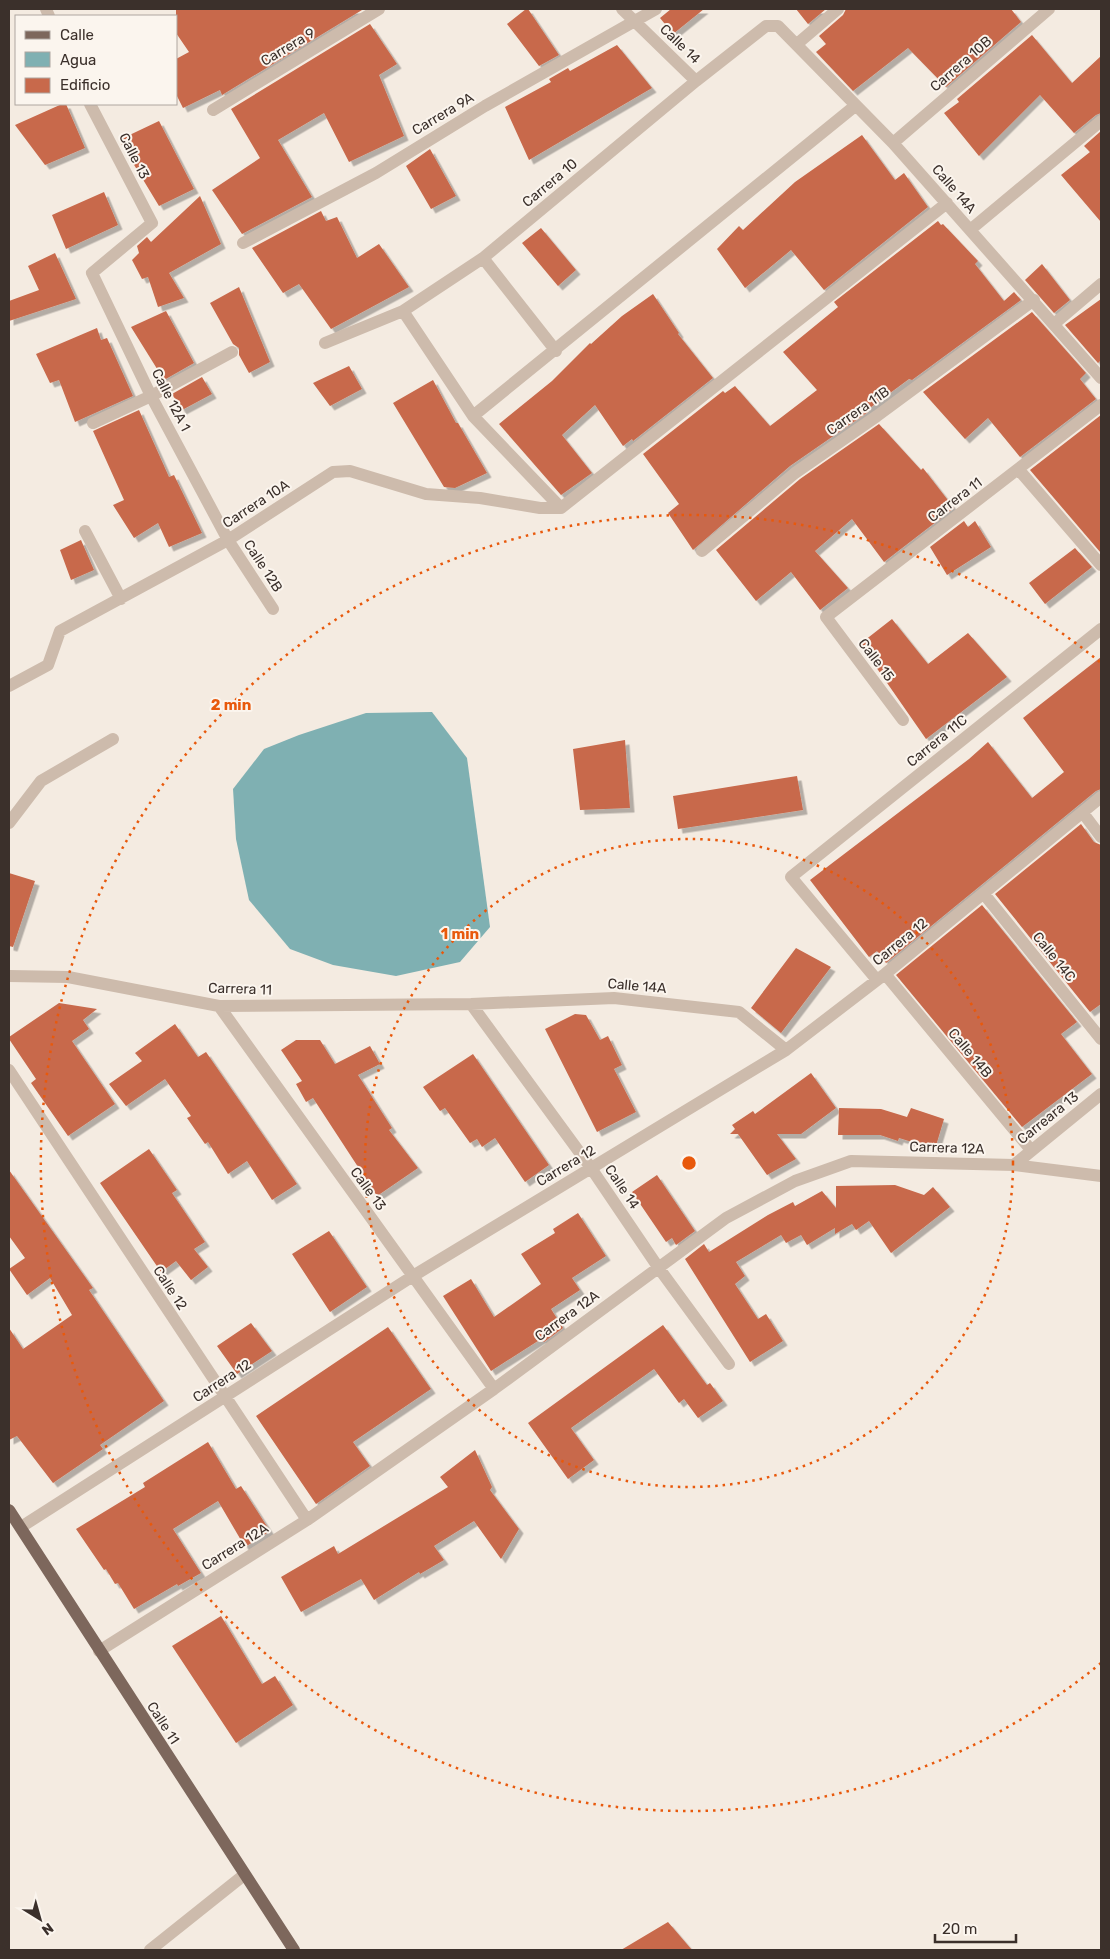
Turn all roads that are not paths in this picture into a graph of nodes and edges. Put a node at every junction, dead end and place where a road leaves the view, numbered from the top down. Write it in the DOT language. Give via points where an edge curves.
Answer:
graph roads {
  1 [pos="379,9"];
  2 [pos="622,9"];
  3 [pos="656,9"];
  4 [pos="838,9"];
  5 [pos="1049,9"];
  6 [pos="633,20"];
  7 [pos="778,26"];
  8 [pos="797,44"];
  9 [pos="696,80"];
  10 [pos="91,105"];
  11 [pos="856,106"];
  12 [pos="213,110"];
  13 [pos="1101,121"];
  14 [pos="893,143"];
  15 [pos="947,203"];
  16 [pos="970,230"];
  17 [pos="244,243"];
  18 [pos="483,258"];
  19 [pos="92,273"];
  20 [pos="1101,284"];
  21 [pos="1034,300"];
  22 [pos="403,311"];
  23 [pos="1054,324"];
  24 [pos="325,343"];
  25 [pos="556,351"];
  26 [pos="232,352"];
  27 [pos="1101,378"];
  28 [pos="151,396"];
  29 [pos="1101,405"];
  30 [pos="473,416"];
  31 [pos="93,423"];
  32 [pos="1019,470"];
  33 [pos="561,508"];
  34 [pos="85,531"];
  35 [pos="228,540"];
  36 [pos="702,551"];
  37 [pos="1101,565"];
  38 [pos="121,599"];
  39 [pos="273,609"];
  40 [pos="826,617"];
  41 [pos="1101,629"];
  42 [pos="9,686"];
  43 [pos="903,720"];
  44 [pos="113,739"];
  45 [pos="1101,797"];
  46 [pos="1082,813"];
  47 [pos="9,823"];
  48 [pos="1101,837"];
  49 [pos="791,877"];
  50 [pos="984,894"];
  51 [pos="9,976"];
  52 [pos="881,977"];
  53 [pos="472,1004"];
  54 [pos="219,1006"];
  55 [pos="1101,1040"];
  56 [pos="786,1050"];
  57 [pos="9,1070"];
  58 [pos="1101,1094"];
  59 [pos="1031,1150"];
  60 [pos="1014,1165"];
  61 [pos="591,1168"];
  62 [pos="1101,1176"];
  63 [pos="658,1268"];
  64 [pos="413,1276"];
  65 [pos="729,1364"];
  66 [pos="494,1389"];
  67 [pos="224,1398"];
  68 [pos="9,1510"];
  69 [pos="307,1520"];
  70 [pos="21,1527"];
  71 [pos="99,1651"];
  72 [pos="244,1876"];
  73 [pos="150,1950"];
  74 [pos="294,1950"];
  1 -- 12 [label="street, Carrera 9"];
  2 -- 6 [label="street, Calle 14"];
  3 -- 6 [label="street, Carrera 9A"];
  4 -- 8 [label="street"];
  5 -- 14 [label="street, Carrera 10B"];
  6 -- 9 [label="street, Calle 14"];
  6 -- 17 [label="street, Carrera 9A" via="376,173"];
  7 -- 8 [label="street, Calle 14A"];
  7 -- 9 [label="street, Carrera 10" via="766,26 752,34"];
  8 -- 11 [label="street, Calle 14A"];
  9 -- 18 [label="street, Carrera 10"];
  10 -- 19 [label="street, Calle 13" via="152,223"];
  11 -- 14 [label="street, Calle 14A"];
  11 -- 25 [label="street"];
  13 -- 16 [label="street"];
  14 -- 15 [label="street, Calle 14A"];
  15 -- 16 [label="street, Calle 14A"];
  15 -- 33 [label="street"];
  16 -- 21 [label="street, Calle 14A"];
  18 -- 22 [label="street, Carrera 10"];
  18 -- 25 [label="street"];
  19 -- 28 [label="street, Calle 12A 1"];
  20 -- 23 [label="street"];
  21 -- 23 [label="street, Calle 14A"];
  21 -- 36 [label="street, Carrera 11B" via="794,474"];
  22 -- 24 [label="street, Carrera 10"];
  22 -- 30 [label="street"];
  23 -- 27 [label="street, Calle 14A"];
  25 -- 30 [label="street"];
  26 -- 28 [label="street"];
  28 -- 31 [label="street"];
  28 -- 35 [label="street, Calle 12A 1"];
  29 -- 32 [label="street, Carrera 11"];
  30 -- 33 [label="street"];
  32 -- 37 [label="street"];
  32 -- 40 [label="street, Carrera 11"];
  33 -- 35 [label="street, Carrera 10A" via="426,494 350,471 333,472"];
  34 -- 38 [label="street"];
  35 -- 38 [label="street, Carrera 10A"];
  35 -- 39 [label="street, Calle 12B"];
  38 -- 42 [label="street, Carrera 10A" via="60,631 48,665"];
  40 -- 43 [label="street, Calle 15"];
  41 -- 49 [label="street, Carrera 11C"];
  44 -- 47 [label="street" via="41,781"];
  45 -- 46 [label="street, Carrera 12"];
  46 -- 48 [label="street"];
  46 -- 50 [label="street, Carrera 12"];
  49 -- 52 [label="street, Calle 14B"];
  50 -- 52 [label="street, Carrera 12"];
  50 -- 55 [label="street, Calle 14C"];
  51 -- 54 [label="street, Carrera 11" via="68,977"];
  52 -- 56 [label="street, Carrera 12"];
  52 -- 59 [label="street, Calle 14B"];
  53 -- 54 [label="street, Carrera 11"];
  53 -- 56 [label="street, Calle 14A" via="614,998 739,1012"];
  53 -- 61 [label="street, Calle 14"];
  54 -- 64 [label="street, Calle 13"];
  56 -- 61 [label="street, Carrera 12"];
  57 -- 67 [label="street, Calle 12"];
  58 -- 59 [label="street, Carreara 13"];
  59 -- 60 [label="street, Carreara 13"];
  60 -- 62 [label="street, Carrera 12A"];
  60 -- 63 [label="street, Carrera 12A" via="851,1161 795,1181 726,1218"];
  61 -- 63 [label="street, Calle 14"];
  61 -- 64 [label="street, Carrera 12"];
  63 -- 65 [label="street, Calle 14"];
  63 -- 66 [label="street, Carrera 12A"];
  64 -- 66 [label="street, Calle 13"];
  64 -- 67 [label="street, Carrera 12"];
  66 -- 69 [label="street, Carrera 12A"];
  67 -- 69 [label="street, Calle 12"];
  67 -- 70 [label="street, Carrera 12"];
  68 -- 70 [label="main road, Calle 11"];
  69 -- 71 [label="street, Carrera 12A"];
  70 -- 71 [label="main road, Calle 11"];
  71 -- 72 [label="main road, Calle 11"];
  72 -- 73 [label="street"];
  72 -- 74 [label="main road, Calle 11"];
}
